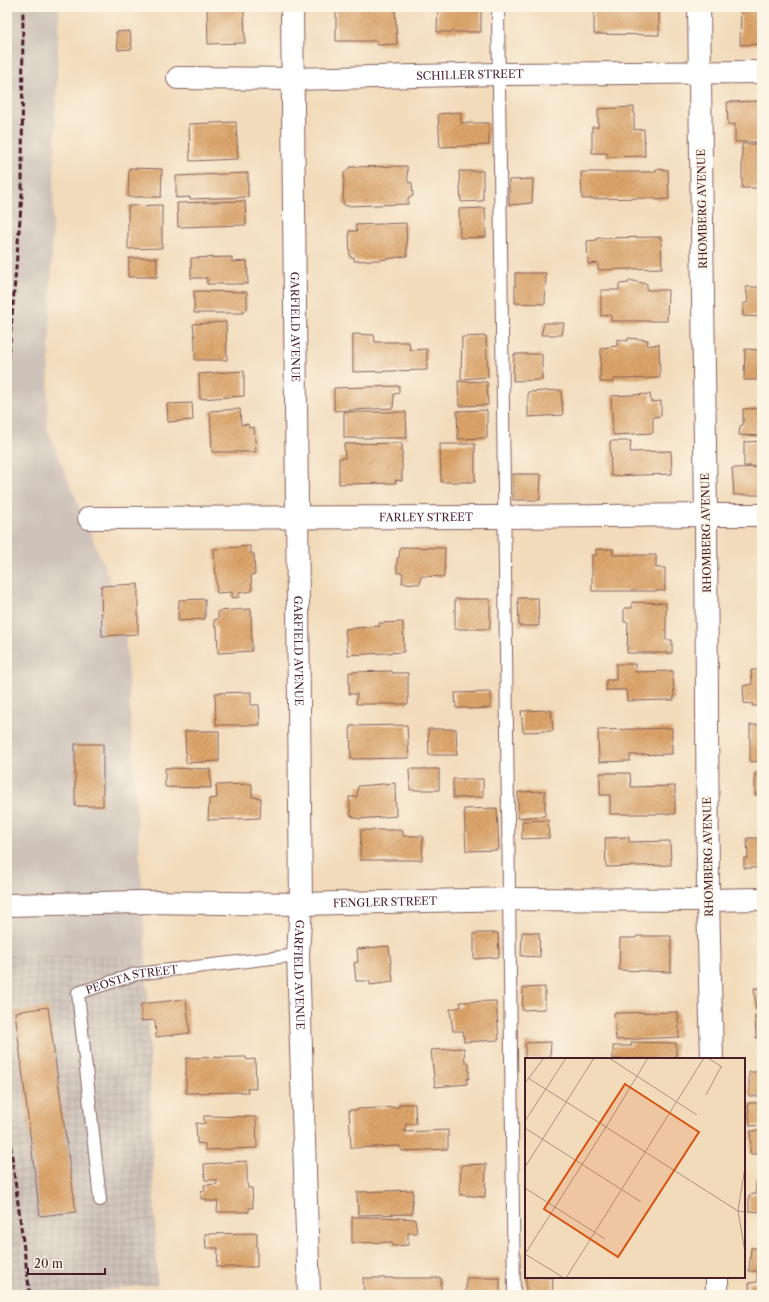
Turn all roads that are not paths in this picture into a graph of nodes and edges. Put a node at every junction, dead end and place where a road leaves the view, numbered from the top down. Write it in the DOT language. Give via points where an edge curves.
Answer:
graph roads {
  1 [pos="292,7"];
  2 [pos="498,7"];
  3 [pos="699,7"];
  4 [pos="762,72"];
  5 [pos="700,73"];
  6 [pos="499,74"];
  7 [pos="178,78"];
  8 [pos="293,79"];
  9 [pos="706,515"];
  10 [pos="762,515"];
  11 [pos="297,517"];
  12 [pos="505,517"];
  13 [pos="89,518"];
  14 [pos="510,899"];
  15 [pos="762,899"];
  16 [pos="708,900"];
  17 [pos="301,904"];
  18 [pos="7,905"];
  19 [pos="298,955"];
  20 [pos="712,1058"];
  21 [pos="100,1200"];
  22 [pos="717,1278"];
  23 [pos="309,1295"];
  24 [pos="514,1295"];
  25 [pos="717,1295"];
  1 -- 8 [label="street, GARFIELD AVENUE"];
  2 -- 6 [label="lane"];
  3 -- 5 [label="street, RHOMBERG AVENUE"];
  4 -- 5 [label="street, SCHILLER STREET"];
  5 -- 6 [label="street, SCHILLER STREET"];
  5 -- 9 [label="street, RHOMBERG AVENUE"];
  6 -- 8 [label="street, SCHILLER STREET"];
  6 -- 12 [label="lane"];
  7 -- 8 [label="street, SCHILLER STREET"];
  8 -- 11 [label="street, GARFIELD AVENUE"];
  9 -- 10 [label="street, FARLEY STREET"];
  9 -- 12 [label="street, FARLEY STREET"];
  9 -- 16 [label="street, RHOMBERG AVENUE"];
  11 -- 12 [label="street, FARLEY STREET"];
  11 -- 13 [label="street, FARLEY STREET"];
  11 -- 17 [label="street, GARFIELD AVENUE"];
  12 -- 14 [label="lane"];
  14 -- 16 [label="street, FENGLER STREET"];
  14 -- 17 [label="street, FENGLER STREET"];
  14 -- 24 [label="lane"];
  15 -- 16 [label="street, FENGLER STREET"];
  16 -- 20 [label="street, RHOMBERG AVENUE"];
  17 -- 18 [label="street, FENGLER STREET" via="142,902"];
  17 -- 19 [label="street, GARFIELD AVENUE"];
  19 -- 21 [label="lane, PEOSTA STREET" via="136,974 78,993"];
  19 -- 23 [label="street, GARFIELD AVENUE"];
  22 -- 25 [label="street"];
}
